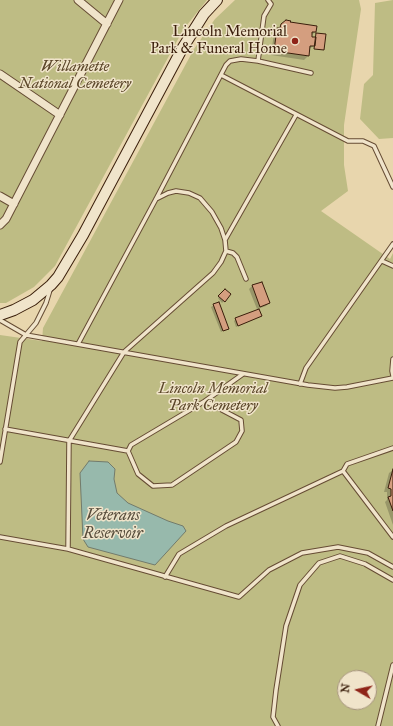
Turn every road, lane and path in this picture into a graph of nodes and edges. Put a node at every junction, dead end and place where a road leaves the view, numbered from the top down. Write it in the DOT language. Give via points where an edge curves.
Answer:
graph roads {
  1 [pos="78,0"];
  2 [pos="119,0"];
  3 [pos="217,0"];
  4 [pos="268,0"];
  5 [pos="107,24"];
  6 [pos="258,61"];
  7 [pos="311,73"];
  8 [pos="0,74"];
  9 [pos="221,75"];
  10 [pos="60,115"];
  11 [pos="296,115"];
  12 [pos="393,187"];
  13 [pos="0,196"];
  14 [pos="156,199"];
  15 [pos="14,204"];
  16 [pos="0,225"];
  17 [pos="226,240"];
  18 [pos="393,244"];
  19 [pos="226,251"];
  20 [pos="382,261"];
  21 [pos="393,266"];
  22 [pos="246,279"];
  23 [pos="51,285"];
  24 [pos="0,315"];
  25 [pos="0,320"];
  26 [pos="26,334"];
  27 [pos="78,344"];
  28 [pos="124,352"];
  29 [pos="393,359"];
  30 [pos="243,374"];
  31 [pos="393,377"];
  32 [pos="300,384"];
  33 [pos="205,401"];
  34 [pos="5,429"];
  35 [pos="69,441"];
  36 [pos="393,448"];
  37 [pos="128,452"];
  38 [pos="0,462"];
  39 [pos="343,470"];
  40 [pos="0,537"];
  41 [pos="393,537"];
  42 [pos="68,550"];
  43 [pos="393,567"];
  44 [pos="165,577"];
  45 [pos="393,580"];
  46 [pos="393,665"];
  47 [pos="278,726"];
  48 [pos="378,726"];
  1 -- 5 [label="street"];
  2 -- 5 [label="street"];
  3 -- 23 [label="main road" via="204,14 182,49 83,235 65,267"];
  4 -- 6 [label="lane" via="271,4 264,16"];
  5 -- 10 [label="street"];
  6 -- 7 [label="lane"];
  6 -- 9 [label="lane" via="230,61"];
  8 -- 10 [label="street"];
  9 -- 11 [label="lane"];
  9 -- 14 [label="lane"];
  10 -- 15 [label="street"];
  11 -- 12 [label="lane" via="348,141 363,141 374,146"];
  11 -- 17 [label="lane"];
  13 -- 15 [label="street"];
  14 -- 17 [label="lane" via="176,191 200,198 212,212"];
  14 -- 27 [label="lane"];
  15 -- 16 [label="street"];
  17 -- 19 [label="lane"];
  18 -- 20 [label="lane"];
  19 -- 22 [label="lane" via="233,253 237,258"];
  19 -- 28 [label="lane" via="213,273"];
  20 -- 21 [label="lane"];
  20 -- 32 [label="lane" via="306,368"];
  23 -- 24 [label="main road" via="25,305"];
  23 -- 26 [label="lane" via="36,323"];
  25 -- 26 [label="lane"];
  26 -- 27 [label="lane"];
  26 -- 34 [label="lane" via="20,342"];
  27 -- 28 [label="lane"];
  28 -- 30 [label="lane"];
  28 -- 35 [label="lane"];
  29 -- 31 [label="lane"];
  30 -- 32 [label="lane"];
  30 -- 33 [label="lane"];
  31 -- 32 [label="lane" via="341,388"];
  33 -- 37 [label="lane" via="130,445"];
  33 -- 37 [label="lane" via="241,420 242,431 236,442 172,485 153,486 138,474"];
  34 -- 35 [label="lane"];
  34 -- 38 [label="lane"];
  35 -- 37 [label="lane"];
  35 -- 42 [label="lane"];
  36 -- 39 [label="lane" via="348,464"];
  39 -- 41 [label="lane"];
  39 -- 44 [label="lane" via="226,526 179,554"];
  40 -- 42 [label="lane"];
  42 -- 44 [label="lane"];
  43 -- 44 [label="lane" via="368,553 338,546 302,553 269,570 239,597"];
  45 -- 47 [label="lane" via="365,564 340,556 319,563 300,585 286,626 276,690 273,717"];
  46 -- 48 [label="lane"];
}
